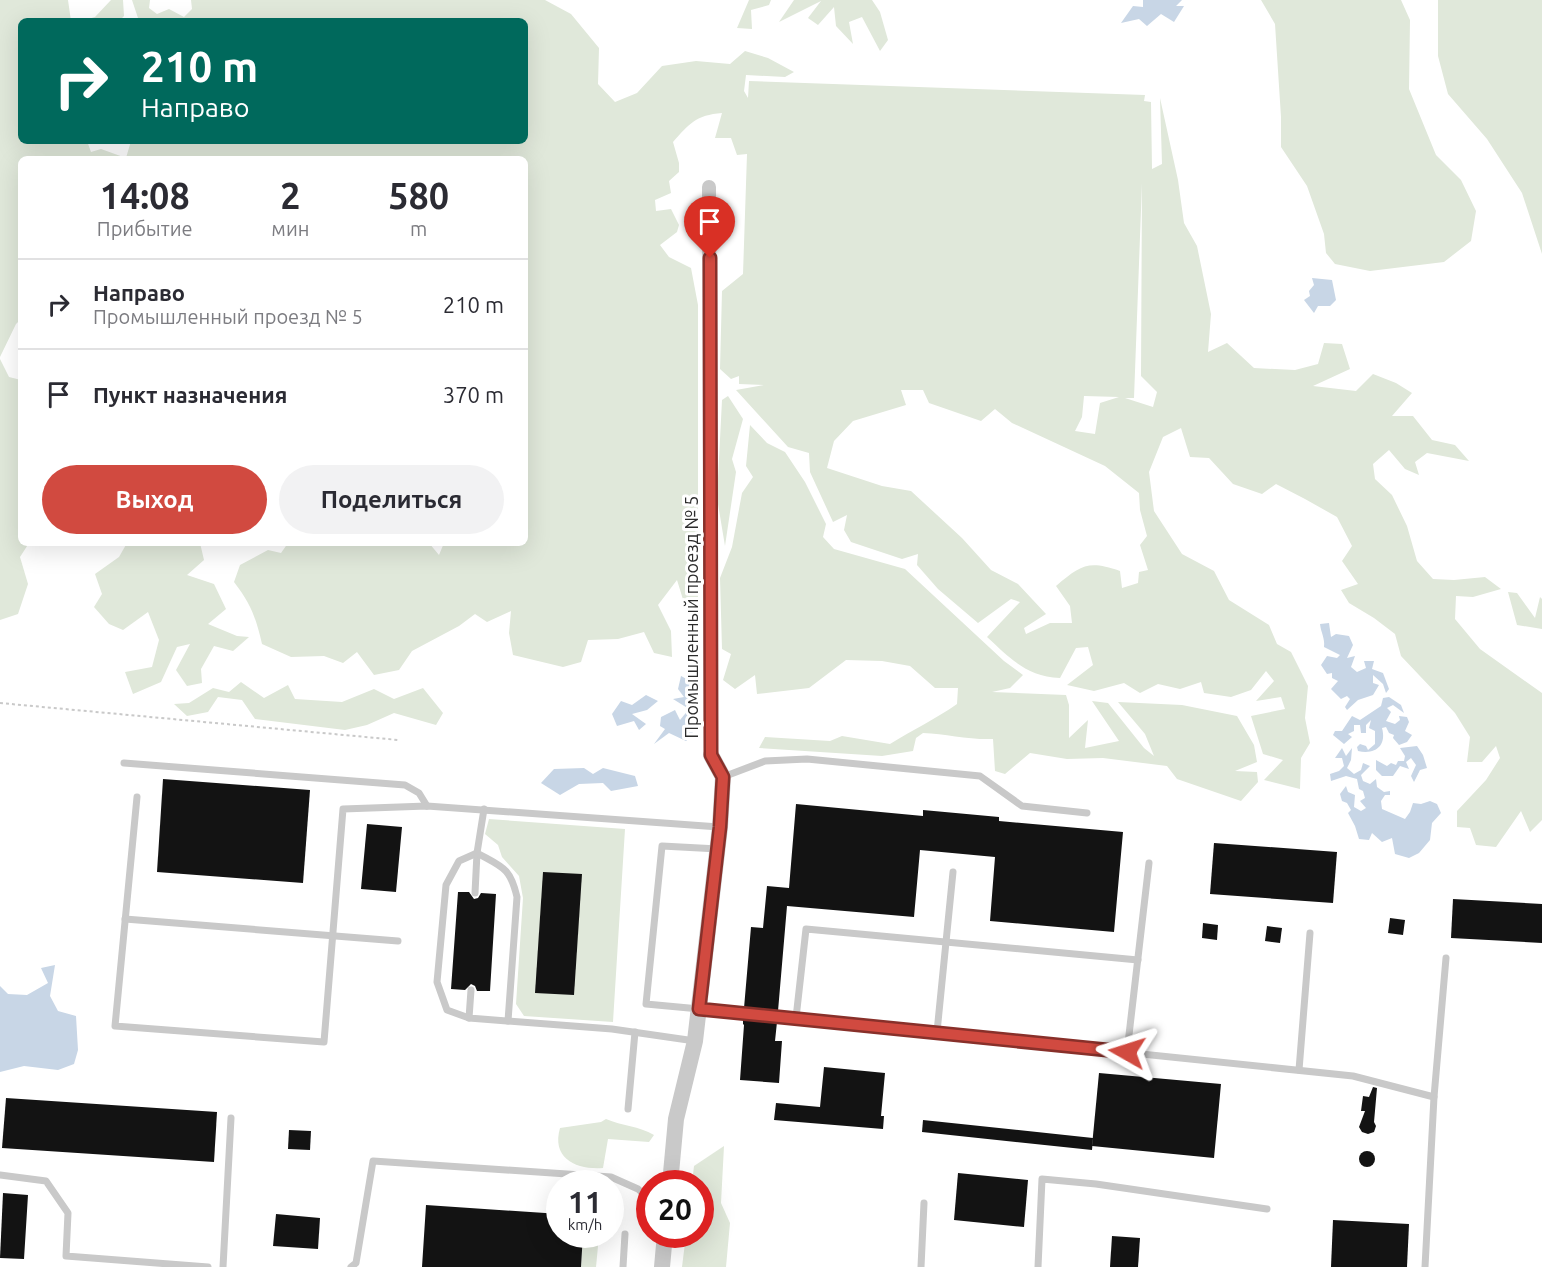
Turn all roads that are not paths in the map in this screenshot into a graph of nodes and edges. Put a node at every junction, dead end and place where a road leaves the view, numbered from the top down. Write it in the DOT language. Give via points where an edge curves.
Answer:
graph roads {
  1 [pos="709,187"];
  2 [pos="711,755"];
  3 [pos="124,763"];
  4 [pos="723,777"];
  5 [pos="137,797"];
  6 [pos="427,806"];
  7 [pos="484,809"];
  8 [pos="1087,813"];
  9 [pos="720,827"];
  10 [pos="718,849"];
  11 [pos="477,853"];
  12 [pos="1149,863"];
  13 [pos="953,872"];
  14 [pos="474,893"];
  15 [pos="125,919"];
  16 [pos="1310,933"];
  17 [pos="333,936"];
  18 [pos="398,941"];
  19 [pos="947,942"];
  20 [pos="1446,958"];
  21 [pos="1138,960"];
  22 [pos="471,990"];
  23 [pos="699,1009"];
  24 [pos="468,1018"];
  25 [pos="796,1018"];
  26 [pos="508,1021"];
  27 [pos="635,1032"];
  28 [pos="937,1032"];
  29 [pos="695,1041"];
  30 [pos="1127,1052"];
  31 [pos="1299,1070"];
  32 [pos="1434,1096"];
  33 [pos="628,1108"];
  34 [pos="231,1118"];
  35 [pos="671,1170"];
  36 [pos="0,1175"];
  37 [pos="636,1188"];
  38 [pos="924,1203"];
  39 [pos="1267,1209"];
  40 [pos="626,1234"];
  41 [pos="664,1248"];
  42 [pos="208,1267"];
  43 [pos="223,1267"];
  44 [pos="351,1267"];
  45 [pos="623,1267"];
  46 [pos="662,1267"];
  47 [pos="921,1267"];
  48 [pos="1038,1267"];
  49 [pos="1425,1267"];
  1 -- 2 [label="street, Промышленный проезд № 5"];
  2 -- 4 [label="street, Промышленный проезд № 5"];
  3 -- 6 [label="lane" via="405,784 420,793"];
  4 -- 8 [label="lane" via="765,762 807,759 980,776 1022,806"];
  4 -- 9 [label="street"];
  5 -- 15 [label="lane"];
  6 -- 7 [label="lane"];
  6 -- 17 [label="lane" via="343,809"];
  7 -- 9 [label="lane"];
  7 -- 11 [label="lane"];
  9 -- 10 [label="street"];
  10 -- 23 [label="street"];
  10 -- 23 [label="lane" via="662,846 646,1004"];
  11 -- 14 [label="lane"];
  11 -- 24 [label="lane" via="459,861 446,885 437,982 447,1010"];
  11 -- 26 [label="lane" via="503,867 513,879 517,897"];
  12 -- 21 [label="lane"];
  13 -- 19 [label="lane"];
  15 -- 17 [label="lane"];
  15 -- 17 [label="lane" via="115,1026 324,1042"];
  16 -- 31 [label="lane"];
  17 -- 18 [label="lane"];
  19 -- 21 [label="lane"];
  19 -- 25 [label="lane" via="806,928"];
  19 -- 28 [label="lane"];
  20 -- 32 [label="lane"];
  21 -- 30 [label="lane"];
  22 -- 24 [label="lane"];
  23 -- 25 [label="lane"];
  23 -- 29 [label="street"];
  24 -- 26 [label="lane"];
  25 -- 28 [label="lane"];
  26 -- 27 [label="lane"];
  27 -- 29 [label="lane"];
  27 -- 33 [label="lane"];
  28 -- 30 [label="lane"];
  29 -- 35 [label="street" via="676,1119"];
  30 -- 31 [label="lane"];
  31 -- 32 [label="lane" via="1353,1076"];
  32 -- 49 [label="lane"];
  34 -- 43 [label="lane"];
  36 -- 42 [label="lane" via="46,1180 68,1213 66,1256"];
  37 -- 44 [label="lane" via="611,1177 373,1161 356,1263"];
  38 -- 47 [label="lane"];
  39 -- 48 [label="lane" via="1042,1179"];
  40 -- 45 [label="lane"];
  41 -- 46 [label="street"];
}
